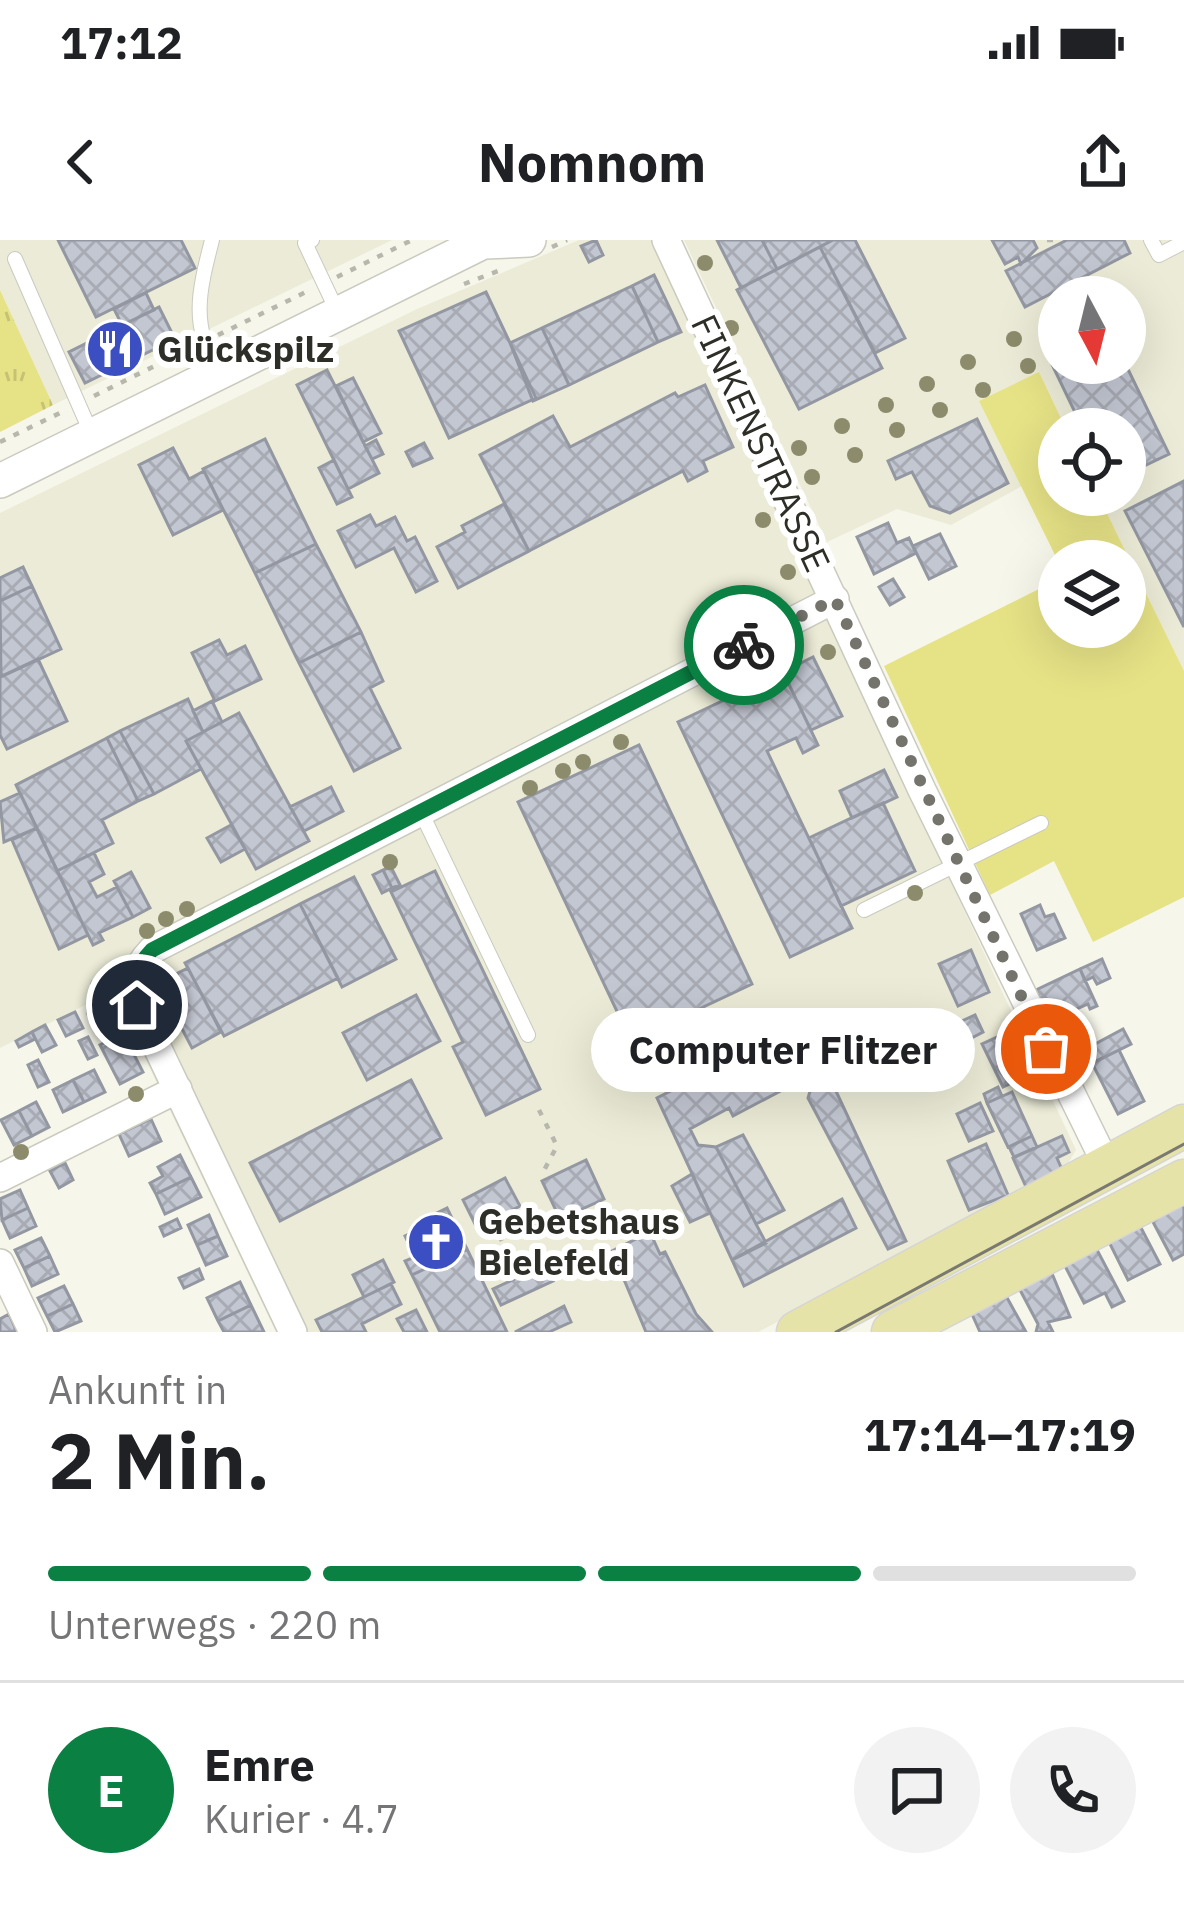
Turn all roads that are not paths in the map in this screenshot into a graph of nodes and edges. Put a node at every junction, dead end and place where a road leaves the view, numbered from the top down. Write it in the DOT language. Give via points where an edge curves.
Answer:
graph roads {
  1 [pos="212,240"];
  2 [pos="312,240"];
  3 [pos="529,240"];
  4 [pos="666,240"];
  5 [pos="1151,240"];
  6 [pos="486,241"];
  7 [pos="1184,242"];
  8 [pos="14,260"];
  9 [pos="338,313"];
  10 [pos="218,373"];
  11 [pos="92,435"];
  12 [pos="0,481"];
  13 [pos="835,599"];
  14 [pos="421,812"];
  15 [pos="1041,823"];
  16 [pos="957,863"];
  17 [pos="864,910"];
  18 [pos="528,1035"];
  19 [pos="178,1089"];
  20 [pos="1184,1126"];
  21 [pos="1107,1166"];
  22 [pos="0,1178"];
  23 [pos="1172,1187"];
  24 [pos="0,1263"];
  25 [pos="920,1326"];
  26 [pos="34,1332"];
  27 [pos="293,1332"];
  28 [pos="798,1332"];
  1 -- 10 [label="lane" via="196,316"];
  2 -- 9 [label="lane" via="305,243"];
  3 -- 6 [label="street"];
  4 -- 13 [label="street, FINKENSTRASSE"];
  5 -- 7 [label="lane" via="1159,255"];
  6 -- 9 [label="street"];
  8 -- 11 [label="lane"];
  9 -- 10 [label="street"];
  10 -- 11 [label="street"];
  11 -- 12 [label="street"];
  13 -- 14 [label="street"];
  13 -- 16 [label="street, FINKENSTRASSE"];
  14 -- 18 [label="lane"];
  14 -- 19 [label="street" via="138,964 137,1005"];
  15 -- 16 [label="lane"];
  16 -- 17 [label="lane"];
  16 -- 21 [label="street, FINKENSTRASSE"];
  19 -- 22 [label="street"];
  19 -- 27 [label="street"];
  20 -- 21 [label="main road"];
  21 -- 23 [label="main road" via="1128,1193"];
  21 -- 28 [label="main road"];
  23 -- 25 [label="main road"];
  24 -- 26 [label="street"];
}
